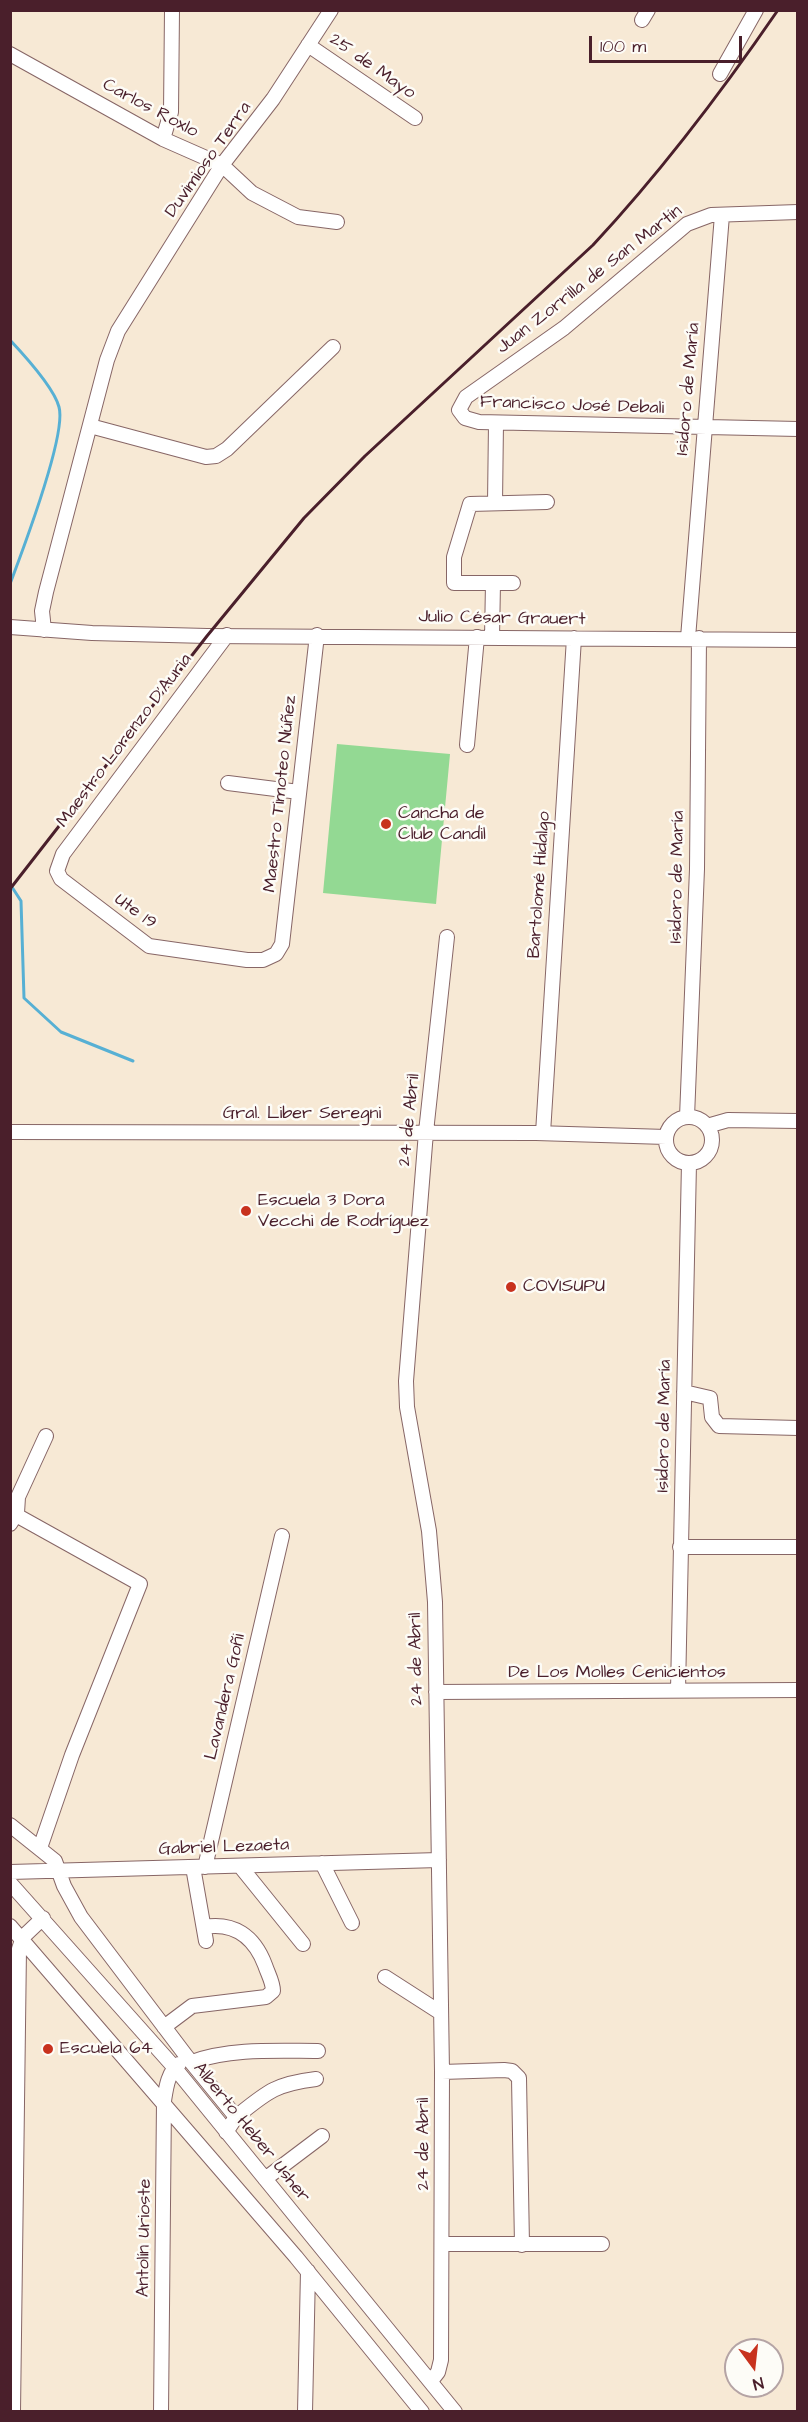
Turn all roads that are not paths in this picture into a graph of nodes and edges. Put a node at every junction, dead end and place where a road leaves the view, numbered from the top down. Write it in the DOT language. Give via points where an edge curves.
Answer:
graph roads {
  1 [pos="172,10"];
  2 [pos="331,10"];
  3 [pos="756,10"];
  4 [pos="309,45"];
  5 [pos="10,54"];
  6 [pos="720,74"];
  7 [pos="415,118"];
  8 [pos="163,139"];
  9 [pos="222,165"];
  10 [pos="798,212"];
  11 [pos="722,215"];
  12 [pos="337,222"];
  13 [pos="333,347"];
  14 [pos="459,410"];
  15 [pos="496,423"];
  16 [pos="90,426"];
  17 [pos="704,427"];
  18 [pos="798,429"];
  19 [pos="547,502"];
  20 [pos="495,503"];
  21 [pos="493,583"];
  22 [pos="513,583"];
  23 [pos="10,627"];
  24 [pos="44,630"];
  25 [pos="227,635"];
  26 [pos="317,635"];
  27 [pos="477,638"];
  28 [pos="492,638"];
  29 [pos="574,638"];
  30 [pos="694,638"];
  31 [pos="798,640"];
  32 [pos="467,745"];
  33 [pos="228,783"];
  34 [pos="299,792"];
  35 [pos="57,871"];
  36 [pos="447,937"];
  37 [pos="276,954"];
  38 [pos="687,1117"];
  39 [pos="798,1121"];
  40 [pos="707,1126"];
  41 [pos="10,1132"];
  42 [pos="426,1132"];
  43 [pos="543,1133"];
  44 [pos="666,1137"];
  45 [pos="689,1162"];
  46 [pos="684,1392"];
  47 [pos="798,1428"];
  48 [pos="46,1436"];
  49 [pos="13,1520"];
  50 [pos="282,1536"];
  51 [pos="680,1547"];
  52 [pos="798,1547"];
  53 [pos="678,1690"];
  54 [pos="798,1690"];
  55 [pos="436,1692"];
  56 [pos="10,1825"];
  57 [pos="40,1848"];
  58 [pos="439,1860"];
  59 [pos="322,1863"];
  60 [pos="240,1866"];
  61 [pos="199,1867"];
  62 [pos="60,1870"];
  63 [pos="10,1872"];
  64 [pos="10,1883"];
  65 [pos="43,1918"];
  66 [pos="352,1923"];
  67 [pos="10,1926"];
  68 [pos="23,1937"];
  69 [pos="303,1944"];
  70 [pos="385,1977"];
  71 [pos="441,2013"];
  72 [pos="164,2027"];
  73 [pos="318,2051"];
  74 [pos="189,2060"];
  75 [pos="174,2067"];
  76 [pos="442,2072"];
  77 [pos="316,2079"];
  78 [pos="164,2101"];
  79 [pos="236,2117"];
  80 [pos="226,2132"];
  81 [pos="322,2136"];
  82 [pos="249,2160"];
  83 [pos="229,2178"];
  84 [pos="265,2179"];
  85 [pos="316,2241"];
  86 [pos="442,2244"];
  87 [pos="602,2244"];
  88 [pos="522,2245"];
  89 [pos="296,2258"];
  90 [pos="308,2271"];
  91 [pos="431,2381"];
  92 [pos="450,2410"];
  93 [pos="13,2412"];
  94 [pos="161,2412"];
  95 [pos="305,2412"];
  96 [pos="422,2412"];
  1 -- 8 [label="street" via="171,111"];
  2 -- 4 [label="street, Duvimioso Terra"];
  3 -- 6 [label="street"];
  4 -- 7 [label="street, 25 de Mayo"];
  4 -- 9 [label="street, Duvimioso Terra" via="247,136"];
  5 -- 8 [label="street, Carlos Roxlo"];
  8 -- 9 [label="street, Carlos Roxlo"];
  9 -- 12 [label="street, Carlos Roxlo" via="252,193 298,217"];
  9 -- 16 [label="street, Duvimioso Terra" via="118,331"];
  10 -- 11 [label="street, Juan Zorrilla de San Martín"];
  11 -- 14 [label="street, Juan Zorrilla de San Martín" via="696,219 677,230 564,328 466,397"];
  11 -- 17 [label="street, Isidoro de María"];
  13 -- 16 [label="street" via="216,456 206,457"];
  14 -- 15 [label="street, Francisco José Debali" via="471,421"];
  15 -- 17 [label="street, Francisco José Debali"];
  15 -- 20 [label="street"];
  16 -- 24 [label="street, Duvimioso Terra" via="46,592"];
  17 -- 18 [label="street, Francisco José Debali"];
  17 -- 30 [label="street, Isidoro de María"];
  19 -- 20 [label="street"];
  20 -- 21 [label="street" via="470,504 454,557 454,583"];
  21 -- 22 [label="street"];
  21 -- 28 [label="street"];
  23 -- 24 [label="street, Julio César Grauert"];
  24 -- 25 [label="street, Julio César Grauert"];
  25 -- 26 [label="street, Julio César Grauert"];
  25 -- 35 [label="street, Maestro Lorenzo D'Auria" via="63,854"];
  26 -- 27 [label="street, Julio César Grauert"];
  26 -- 34 [label="street, Maestro Timoteo Núñez"];
  27 -- 28 [label="street, Julio César Grauert"];
  27 -- 32 [label="street"];
  28 -- 29 [label="street, Julio César Grauert"];
  29 -- 30 [label="street, Julio César Grauert"];
  29 -- 43 [label="street, Bartolomé Hidalgo"];
  30 -- 31 [label="street, Julio César Grauert"];
  30 -- 38 [label="street, Isidoro de María" via="697,869"];
  33 -- 34 [label="street"];
  34 -- 37 [label="street, Maestro Timoteo Núñez" via="284,934"];
  35 -- 37 [label="street, Ute 19" via="61,879 150,946 247,960 263,960"];
  36 -- 42 [label="street, 24 de Abril"];
  38 -- 40 [label="street"];
  38 -- 44 [label="street" via="671,1126"];
  39 -- 40 [label="street" via="728,1120"];
  40 -- 45 [label="street" via="711,1137 709,1150 701,1159"];
  41 -- 42 [label="street, Gral. Liber Seregni"];
  42 -- 43 [label="street, Gral. Liber Seregni"];
  42 -- 55 [label="street, 24 de Abril" via="405,1381 431,1554"];
  43 -- 44 [label="street, Gral. Liber Seregni"];
  44 -- 45 [label="street" via="667,1148 674,1157"];
  45 -- 46 [label="street, Isidoro de María"];
  46 -- 47 [label="street" via="710,1398 712,1417 719,1426"];
  46 -- 51 [label="street, Isidoro de María"];
  48 -- 49 [label="street" via="18,1497"];
  49 -- 57 [label="street" via="140,1584 72,1755"];
  50 -- 61 [label="street, Lavandera Goñi"];
  51 -- 52 [label="street"];
  51 -- 53 [label="street, Isidoro de María"];
  53 -- 54 [label="street, De Los Molles Cenicientos"];
  53 -- 55 [label="street, De Los Molles Cenicientos"];
  55 -- 58 [label="street, 24 de Abril"];
  56 -- 57 [label="street"];
  57 -- 62 [label="street"];
  58 -- 59 [label="street, Gabriel Lezaeta"];
  58 -- 71 [label="street, 24 de Abril"];
  59 -- 60 [label="street, Gabriel Lezaeta"];
  59 -- 66 [label="street"];
  60 -- 61 [label="street, Gabriel Lezaeta"];
  60 -- 69 [label="street"];
  61 -- 62 [label="street, Gabriel Lezaeta"];
  61 -- 72 [label="street" via="205,1934 226,1926 248,1936 263,1959 273,1991 266,1997 192,2006"];
  62 -- 63 [label="street, Gabriel Lezaeta"];
  62 -- 72 [label="street" via="81,1917"];
  64 -- 65 [label="street, Alberto Heber Usher"];
  65 -- 68 [label="street"];
  65 -- 75 [label="street, Alberto Heber Usher"];
  67 -- 68 [label="street"];
  68 -- 78 [label="street"];
  68 -- 93 [label="street" via="18,1949"];
  70 -- 71 [label="street"];
  71 -- 76 [label="street, 24 de Abril"];
  72 -- 74 [label="street"];
  73 -- 74 [label="street" via="255,2052"];
  74 -- 75 [label="street"];
  74 -- 79 [label="street"];
  75 -- 78 [label="street, Antolín Urioste"];
  75 -- 80 [label="street, Alberto Heber Usher"];
  76 -- 86 [label="street, 24 de Abril"];
  76 -- 88 [label="street" via="504,2070 519,2078"];
  77 -- 79 [label="street" via="270,2090"];
  78 -- 83 [label="street"];
  78 -- 94 [label="street, Antolín Urioste"];
  79 -- 80 [label="street"];
  80 -- 82 [label="street, Alberto Heber Usher"];
  81 -- 84 [label="street"];
  82 -- 83 [label="street"];
  82 -- 84 [label="street, Alberto Heber Usher"];
  83 -- 89 [label="street"];
  84 -- 85 [label="street, Alberto Heber Usher"];
  85 -- 89 [label="street"];
  85 -- 91 [label="street, Alberto Heber Usher"];
  86 -- 88 [label="street"];
  86 -- 91 [label="street, 24 de Abril" via="441,2360"];
  87 -- 88 [label="street"];
  89 -- 90 [label="street"];
  90 -- 95 [label="street"];
  90 -- 96 [label="street"];
  91 -- 92 [label="street, Alberto Heber Usher"];
}
